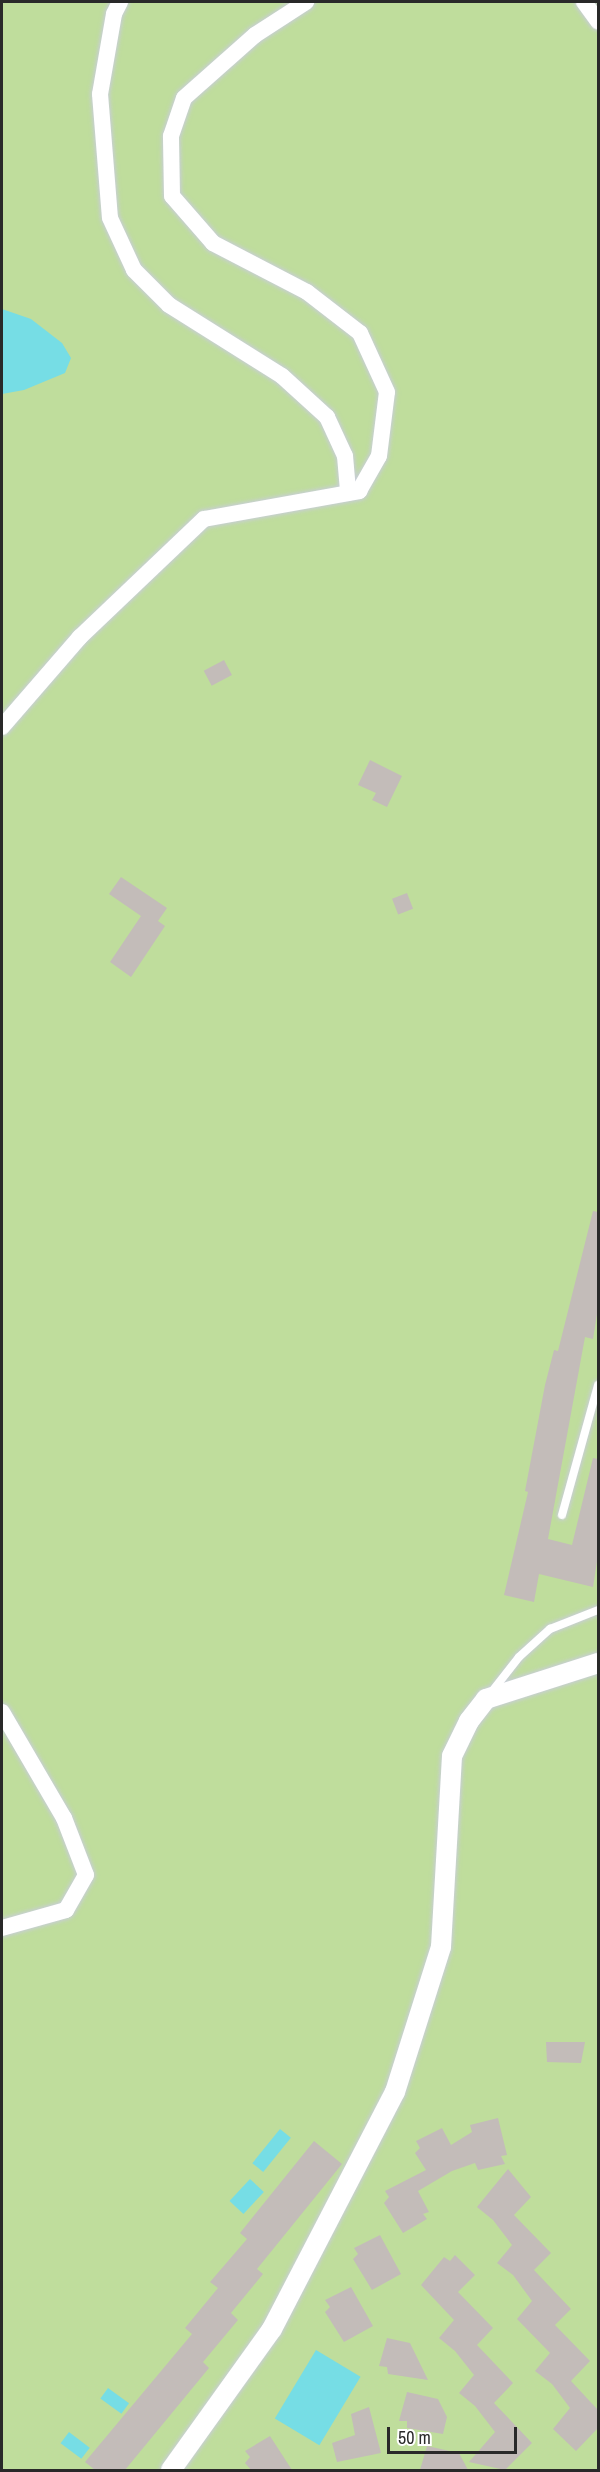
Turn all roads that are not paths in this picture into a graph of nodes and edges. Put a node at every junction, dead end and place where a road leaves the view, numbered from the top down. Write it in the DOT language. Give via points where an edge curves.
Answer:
graph roads {
  1 [pos="120,2"];
  2 [pos="306,2"];
  3 [pos="584,2"];
  4 [pos="598,21"];
  5 [pos="348,493"];
  6 [pos="2,727"];
  7 [pos="598,1385"];
  8 [pos="562,1515"];
  9 [pos="598,1610"];
  10 [pos="598,1663"];
  11 [pos="486,1699"];
  12 [pos="2,1712"];
  13 [pos="2,1928"];
  14 [pos="171,2470"];
  1 -- 5 [label="street" via="114,14 100,94 110,218 134,270 169,305 282,376 327,417 345,456"];
  2 -- 5 [label="street" via="255,35 183,98 171,136 172,196 213,243 307,292 360,333 387,392 379,456 359,491"];
  3 -- 4 [label="street"];
  5 -- 6 [label="street" via="204,519 80,637"];
  7 -- 8 [label="lane"];
  9 -- 11 [label="lane" via="550,1629 519,1657"];
  10 -- 11 [label="street"];
  11 -- 14 [label="street" via="469,1721 452,1756 441,1947 395,2092 272,2329"];
  12 -- 13 [label="street" via="64,1818 86,1875 66,1910"];
}
